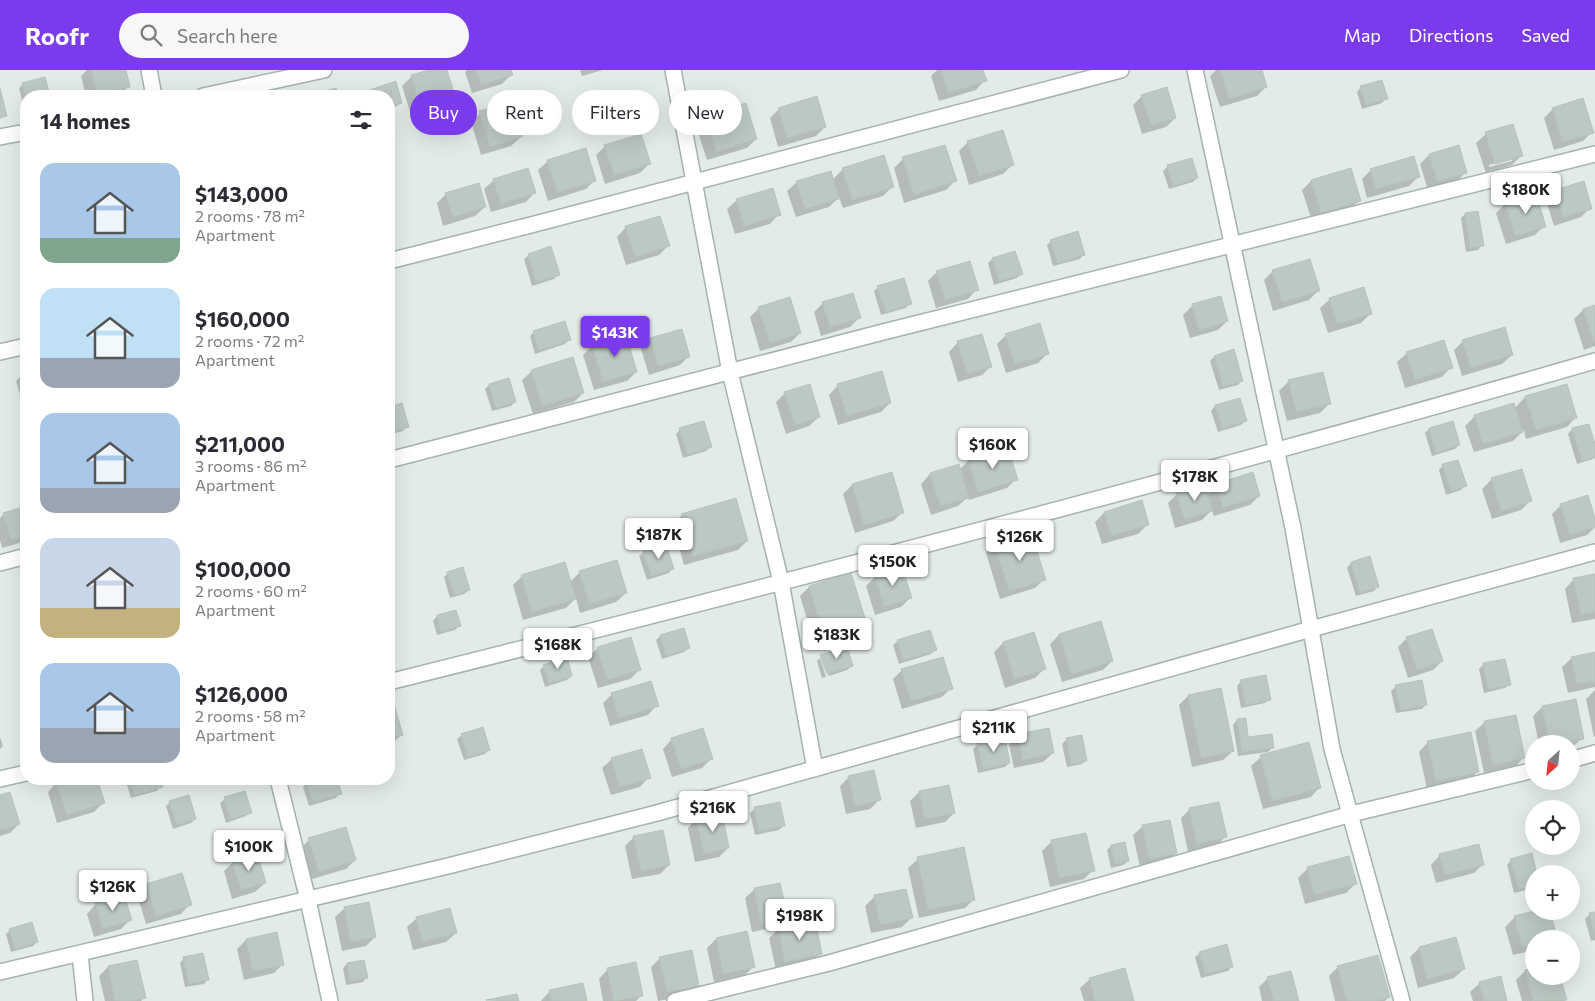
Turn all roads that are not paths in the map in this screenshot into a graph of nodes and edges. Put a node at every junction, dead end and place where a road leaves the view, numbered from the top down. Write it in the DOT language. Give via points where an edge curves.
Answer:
graph roads {
  1 [pos="149,70"];
  2 [pos="324,70"];
  3 [pos="673,70"];
  4 [pos="1120,70"];
  5 [pos="1195,70"];
  6 [pos="153,90"];
  7 [pos="231,90"];
  8 [pos="20,133"];
  9 [pos="0,137"];
  10 [pos="1595,154"];
  11 [pos="696,182"];
  12 [pos="1231,245"];
  13 [pos="395,259"];
  14 [pos="20,347"];
  15 [pos="0,352"];
  16 [pos="1595,361"];
  17 [pos="730,372"];
  18 [pos="1276,452"];
  19 [pos="395,458"];
  20 [pos="1595,552"];
  21 [pos="20,558"];
  22 [pos="0,563"];
  23 [pos="781,582"];
  24 [pos="1311,629"];
  25 [pos="395,680"];
  26 [pos="1595,753"];
  27 [pos="1580,757"];
  28 [pos="815,769"];
  29 [pos="1525,772"];
  30 [pos="20,775"];
  31 [pos="0,780"];
  32 [pos="279,785"];
  33 [pos="1351,814"];
  34 [pos="308,900"];
  35 [pos="80,954"];
  36 [pos="0,972"];
  37 [pos="85,1001"];
  38 [pos="330,1001"];
  39 [pos="675,1001"];
  40 [pos="1402,1001"];
  1 -- 6 [label="street"];
  2 -- 7 [label="street"];
  3 -- 11 [label="street"];
  4 -- 11 [label="street"];
  5 -- 12 [label="street"];
  8 -- 9 [label="street"];
  10 -- 12 [label="street"];
  11 -- 13 [label="street"];
  11 -- 17 [label="street"];
  12 -- 17 [label="street"];
  12 -- 18 [label="street"];
  14 -- 15 [label="street"];
  16 -- 18 [label="street"];
  17 -- 19 [label="street"];
  17 -- 23 [label="street"];
  18 -- 23 [label="street"];
  18 -- 24 [label="street"];
  20 -- 24 [label="street"];
  21 -- 22 [label="street"];
  23 -- 25 [label="street"];
  23 -- 28 [label="street"];
  24 -- 28 [label="street"];
  24 -- 33 [label="street" via="1332,749"];
  26 -- 27 [label="street"];
  28 -- 34 [label="street" via="657,813"];
  29 -- 33 [label="street"];
  30 -- 31 [label="street"];
  32 -- 34 [label="street"];
  33 -- 39 [label="street" via="829,962"];
  33 -- 40 [label="street"];
  34 -- 35 [label="street"];
  34 -- 38 [label="street"];
  35 -- 36 [label="street"];
  35 -- 37 [label="street"];
}
